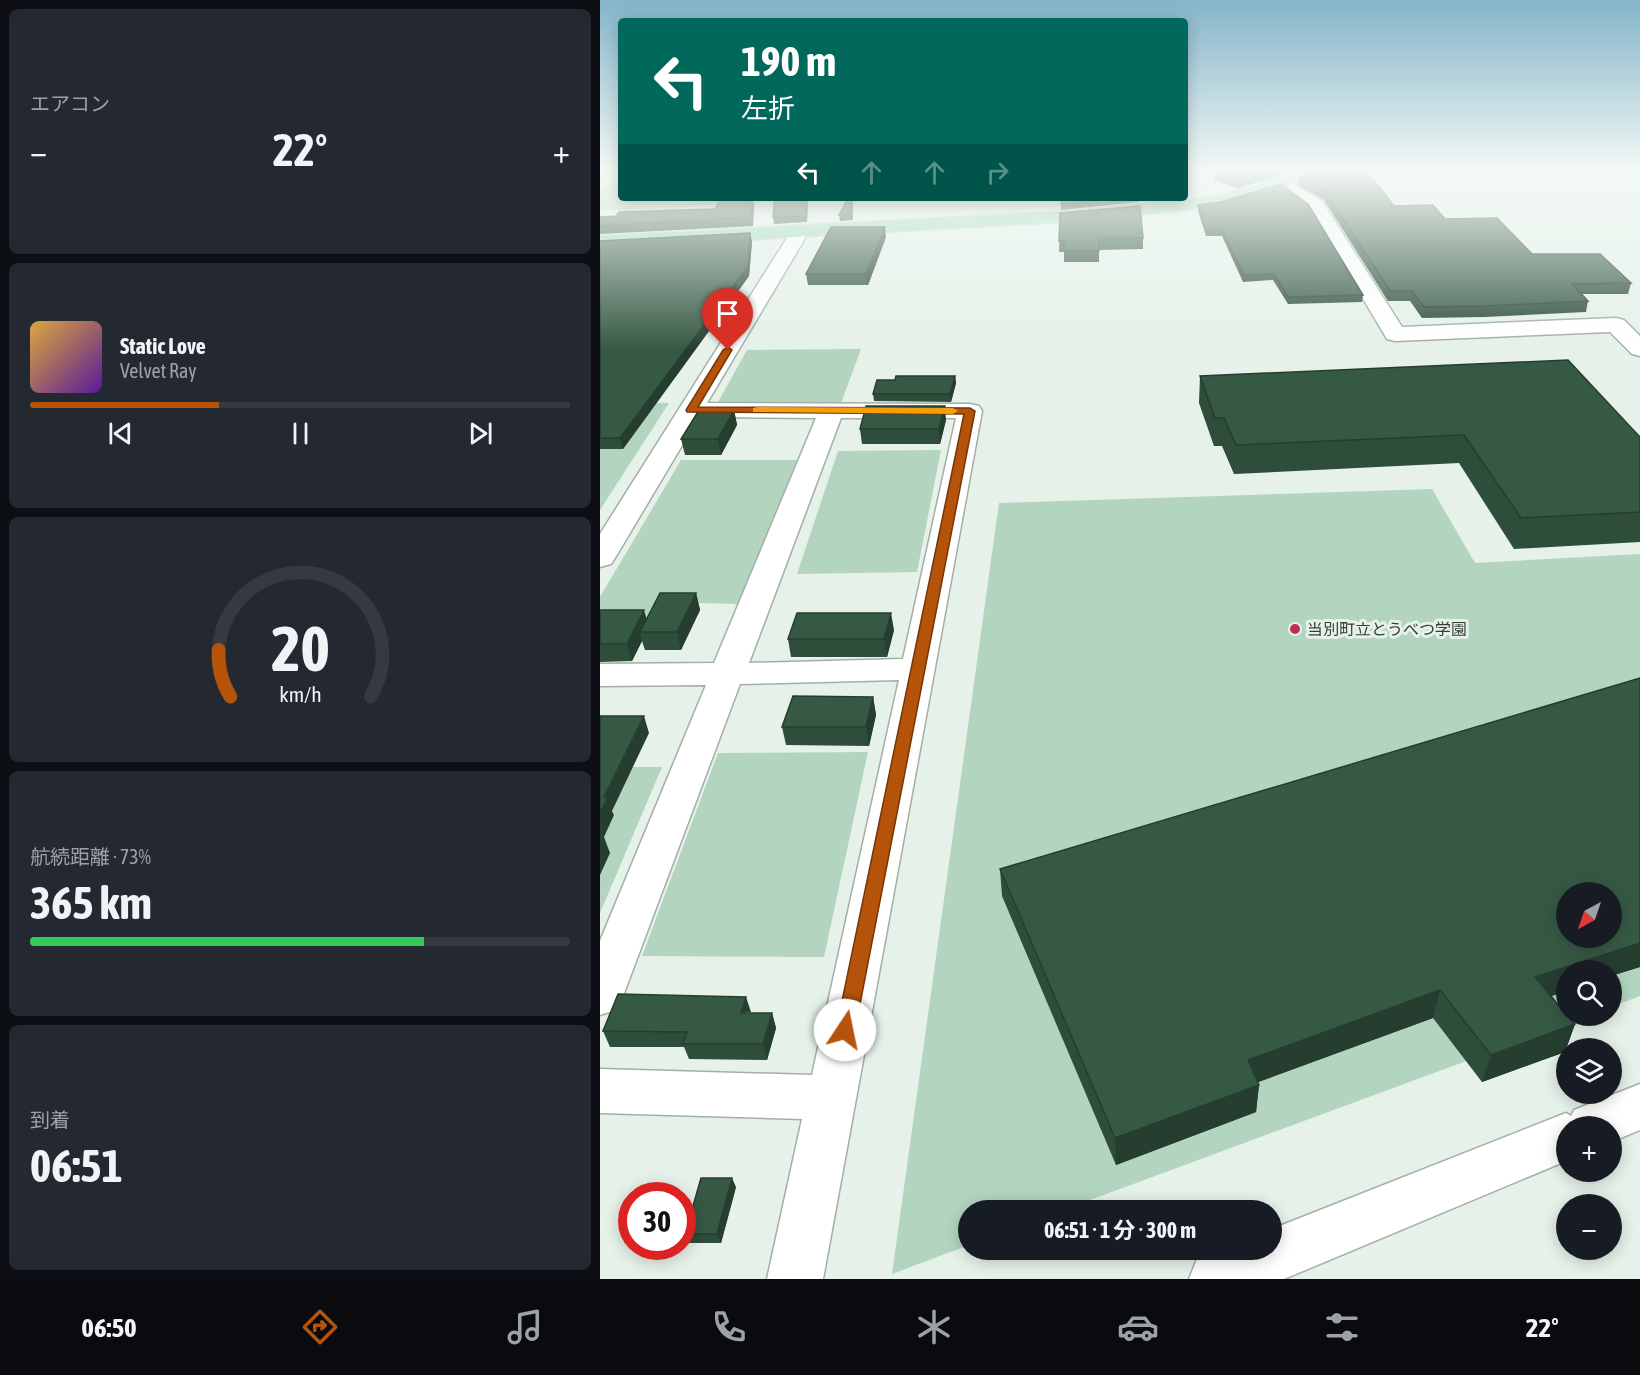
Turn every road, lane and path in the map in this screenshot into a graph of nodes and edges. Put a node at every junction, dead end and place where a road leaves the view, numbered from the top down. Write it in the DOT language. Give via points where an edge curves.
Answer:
graph roads {
  1 [pos="801,230"];
  2 [pos="807,230"];
  3 [pos="1332,230"];
  4 [pos="600,242"];
  5 [pos="1640,349"];
  6 [pos="691,410"];
  7 [pos="831,411"];
  8 [pos="600,558"];
  9 [pos="919,669"];
  10 [pos="727,674"];
  11 [pos="600,675"];
  12 [pos="600,996"];
  13 [pos="600,1092"];
  14 [pos="831,1098"];
  15 [pos="1640,1107"];
  16 [pos="1617,1116"];
  17 [pos="1556,1141"];
  18 [pos="795,1279"];
  19 [pos="1216,1279"];
  1 -- 2 [label="main road"];
  1 -- 4 [label="main road"];
  1 -- 6 [label="street"];
  3 -- 5 [label="street" via="1395,334 1616,325"];
  6 -- 7 [label="street"];
  6 -- 8 [label="street"];
  7 -- 9 [label="street" via="970,411"];
  7 -- 10 [label="street"];
  9 -- 10 [label="street"];
  9 -- 14 [label="street"];
  10 -- 11 [label="street"];
  10 -- 12 [label="street"];
  13 -- 14 [label="street"];
  14 -- 18 [label="street"];
  15 -- 16 [label="street"];
  17 -- 19 [label="street"];
}
